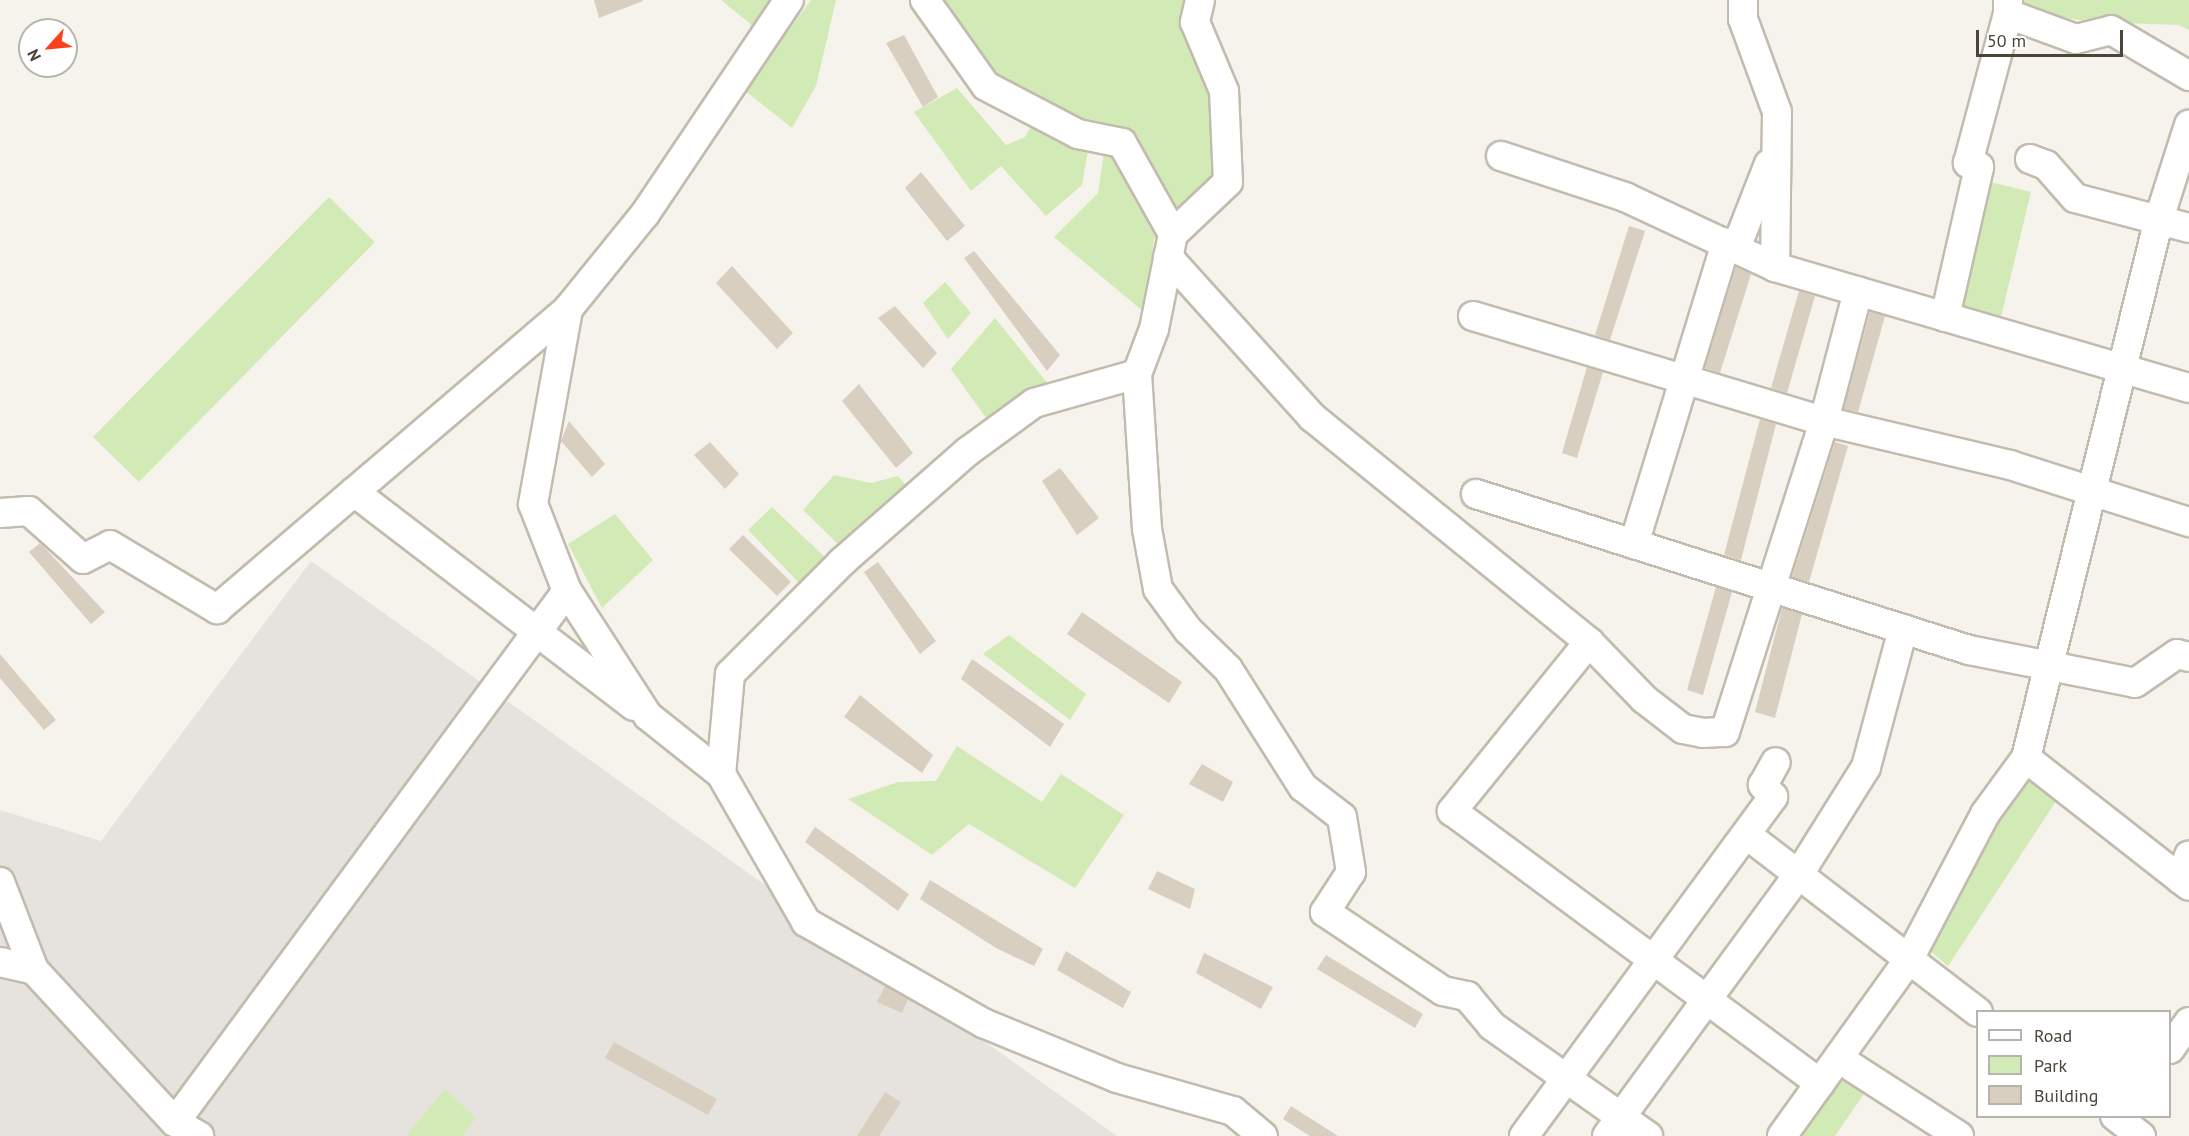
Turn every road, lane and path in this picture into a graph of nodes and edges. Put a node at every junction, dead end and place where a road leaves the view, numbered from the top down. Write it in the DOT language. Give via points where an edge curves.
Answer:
graph roads {
  1 [pos="789,0"];
  2 [pos="925,0"];
  3 [pos="1200,0"];
  4 [pos="1743,0"];
  5 [pos="2008,7"];
  6 [pos="2189,76"];
  7 [pos="2189,125"];
  8 [pos="1774,151"];
  9 [pos="1501,156"];
  10 [pos="2030,159"];
  11 [pos="2159,219"];
  12 [pos="2189,228"];
  13 [pos="1170,245"];
  14 [pos="1731,246"];
  15 [pos="1775,267"];
  16 [pos="1858,291"];
  17 [pos="568,309"];
  18 [pos="1473,316"];
  19 [pos="1945,317"];
  20 [pos="2123,370"];
  21 [pos="1137,374"];
  22 [pos="1684,379"];
  23 [pos="2189,388"];
  24 [pos="1824,421"];
  25 [pos="354,492"];
  26 [pos="1476,494"];
  27 [pos="2092,494"];
  28 [pos="0,513"];
  29 [pos="2189,522"];
  30 [pos="1634,544"];
  31 [pos="1770,588"];
  32 [pos="567,591"];
  33 [pos="1903,629"];
  34 [pos="536,633"];
  35 [pos="1589,642"];
  36 [pos="2189,657"];
  37 [pos="2045,665"];
  38 [pos="648,716"];
  39 [pos="2026,758"];
  40 [pos="1776,762"];
  41 [pos="721,774"];
  42 [pos="1748,835"];
  43 [pos="1799,874"];
  44 [pos="2186,874"];
  45 [pos="0,882"];
  46 [pos="1909,959"];
  47 [pos="1653,960"];
  48 [pos="0,962"];
  49 [pos="34,970"];
  50 [pos="1706,999"];
  51 [pos="1977,1010"];
  52 [pos="2189,1022"];
  53 [pos="2171,1046"];
  54 [pos="1838,1058"];
  55 [pos="1567,1076"];
  56 [pos="1820,1083"];
  57 [pos="175,1122"];
  58 [pos="2115,1122"];
  59 [pos="1614,1126"];
  60 [pos="199,1136"];
  61 [pos="1263,1136"];
  62 [pos="1524,1136"];
  63 [pos="1648,1136"];
  64 [pos="1782,1136"];
  65 [pos="1959,1136"];
  66 [pos="2141,1136"];
  1 -- 17 [label="street" via="645,214"];
  2 -- 13 [label="street" via="986,86 1078,134 1122,143"];
  3 -- 13 [label="street" via="1195,22 1224,91 1228,182"];
  4 -- 8 [label="street" via="1743,19 1777,112"];
  5 -- 6 [label="street" via="2076,39 2111,30"];
  5 -- 19 [label="street" via="1968,163 1979,167"];
  7 -- 11 [label="street"];
  8 -- 14 [label="street"];
  8 -- 15 [label="street"];
  9 -- 14 [label="street" via="1625,197"];
  10 -- 11 [label="street" via="2046,165 2075,198"];
  11 -- 12 [label="street"];
  11 -- 20 [label="street"];
  13 -- 21 [label="street" via="1154,329"];
  13 -- 35 [label="street" via="1312,417"];
  14 -- 15 [label="street"];
  14 -- 22 [label="street"];
  15 -- 16 [label="street"];
  16 -- 19 [label="street"];
  16 -- 24 [label="street"];
  17 -- 25 [label="street"];
  17 -- 32 [label="street" via="533,504"];
  18 -- 22 [label="street"];
  19 -- 20 [label="street"];
  20 -- 23 [label="street"];
  20 -- 27 [label="street"];
  21 -- 41 [label="street" via="1034,404 967,452 842,562 730,674"];
  21 -- 55 [label="street" via="1147,529 1158,589 1188,630 1228,669 1303,787 1342,817 1351,872 1325,912 1443,991 1467,996 1492,1026"];
  22 -- 24 [label="street"];
  22 -- 30 [label="street"];
  24 -- 27 [label="street" via="1999,462"];
  24 -- 31 [label="street"];
  25 -- 28 [label="street" via="217,609 110,545 83,559 29,511"];
  25 -- 34 [label="street"];
  26 -- 30 [label="street"];
  27 -- 29 [label="street"];
  27 -- 37 [label="street"];
  30 -- 31 [label="street"];
  31 -- 33 [label="street"];
  31 -- 35 [label="street" via="1725,732 1683,729 1644,699"];
  32 -- 34 [label="street"];
  32 -- 38 [label="street"];
  33 -- 37 [label="street" via="1969,651"];
  33 -- 43 [label="street" via="1866,767"];
  34 -- 38 [label="street"];
  34 -- 57 [label="street"];
  35 -- 47 [label="street" via="1452,811"];
  36 -- 37 [label="street" via="2177,654 2135,683"];
  37 -- 39 [label="street"];
  38 -- 41 [label="street"];
  39 -- 44 [label="street"];
  39 -- 46 [label="street" via="1985,814"];
  40 -- 42 [label="street" via="1763,785 1773,797"];
  41 -- 61 [label="street" via="806,921 983,1023 1117,1078 1233,1111"];
  42 -- 43 [label="street"];
  42 -- 47 [label="street"];
  43 -- 46 [label="street"];
  43 -- 50 [label="street"];
  45 -- 49 [label="street"];
  46 -- 51 [label="street"];
  46 -- 54 [label="street"];
  47 -- 50 [label="street"];
  47 -- 55 [label="street"];
  48 -- 49 [label="street"];
  49 -- 57 [label="street"];
  50 -- 56 [label="street"];
  50 -- 59 [label="street"];
  52 -- 53 [label="street"];
  54 -- 56 [label="street"];
  54 -- 65 [label="street"];
  55 -- 59 [label="street"];
  55 -- 62 [label="street"];
  56 -- 64 [label="street"];
  57 -- 60 [label="street"];
  58 -- 66 [label="street"];
  59 -- 63 [label="street"];
}
